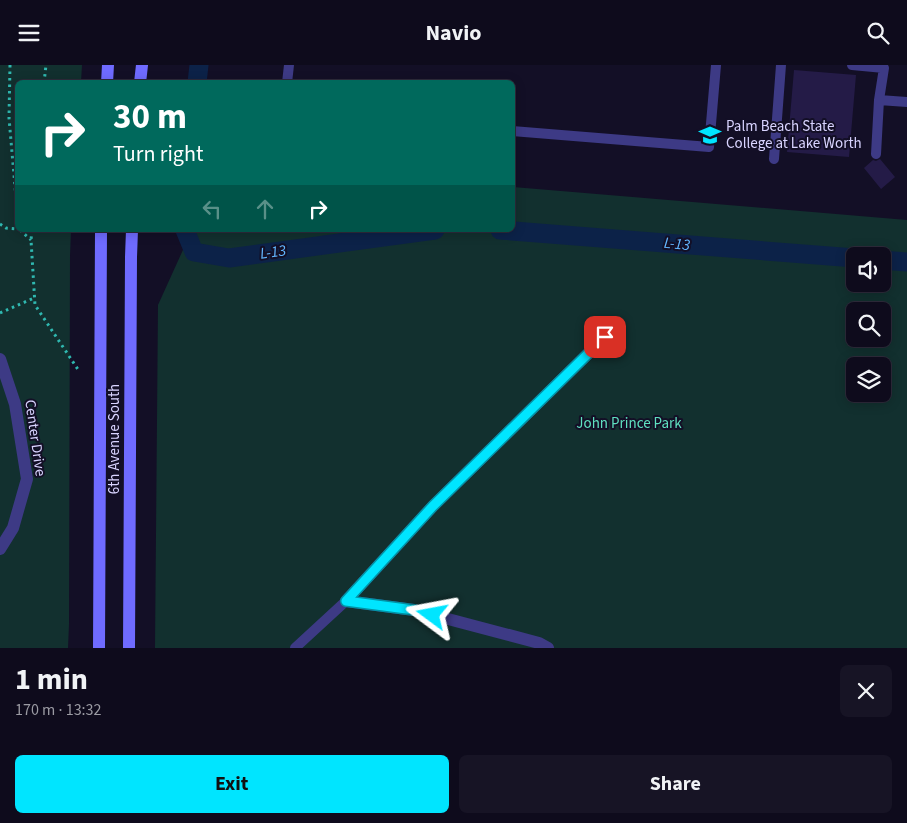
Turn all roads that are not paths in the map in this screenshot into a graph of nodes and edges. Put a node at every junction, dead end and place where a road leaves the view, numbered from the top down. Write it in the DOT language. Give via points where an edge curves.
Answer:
graph roads {
  1 [pos="108,65"];
  2 [pos="142,65"];
  3 [pos="289,65"];
  4 [pos="716,65"];
  5 [pos="781,65"];
  6 [pos="852,65"];
  7 [pos="107,80"];
  8 [pos="140,80"];
  9 [pos="287,80"];
  10 [pos="879,100"];
  11 [pos="907,103"];
  12 [pos="515,131"];
  13 [pos="876,154"];
  14 [pos="774,159"];
  15 [pos="101,232"];
  16 [pos="132,232"];
  17 [pos="605,337"];
  18 [pos="0,359"];
  19 [pos="0,549"];
  20 [pos="346,601"];
  21 [pos="99,648"];
  22 [pos="129,648"];
  23 [pos="295,648"];
  24 [pos="548,648"];
  1 -- 7 [label="street"];
  2 -- 8 [label="street"];
  3 -- 9 [label="lane"];
  4 -- 12 [label="lane" via="709,147"];
  5 -- 14 [label="lane"];
  6 -- 10 [label="lane" via="884,68"];
  10 -- 11 [label="lane"];
  10 -- 13 [label="lane"];
  15 -- 21 [label="street, 6th Avenue South"];
  16 -- 22 [label="street, 6th Avenue South"];
  17 -- 20 [label="street" via="433,506"];
  18 -- 19 [label="street, Center Drive" via="15,404 27,479 13,528"];
  20 -- 23 [label="lane"];
  20 -- 24 [label="street" via="414,610"];
}
